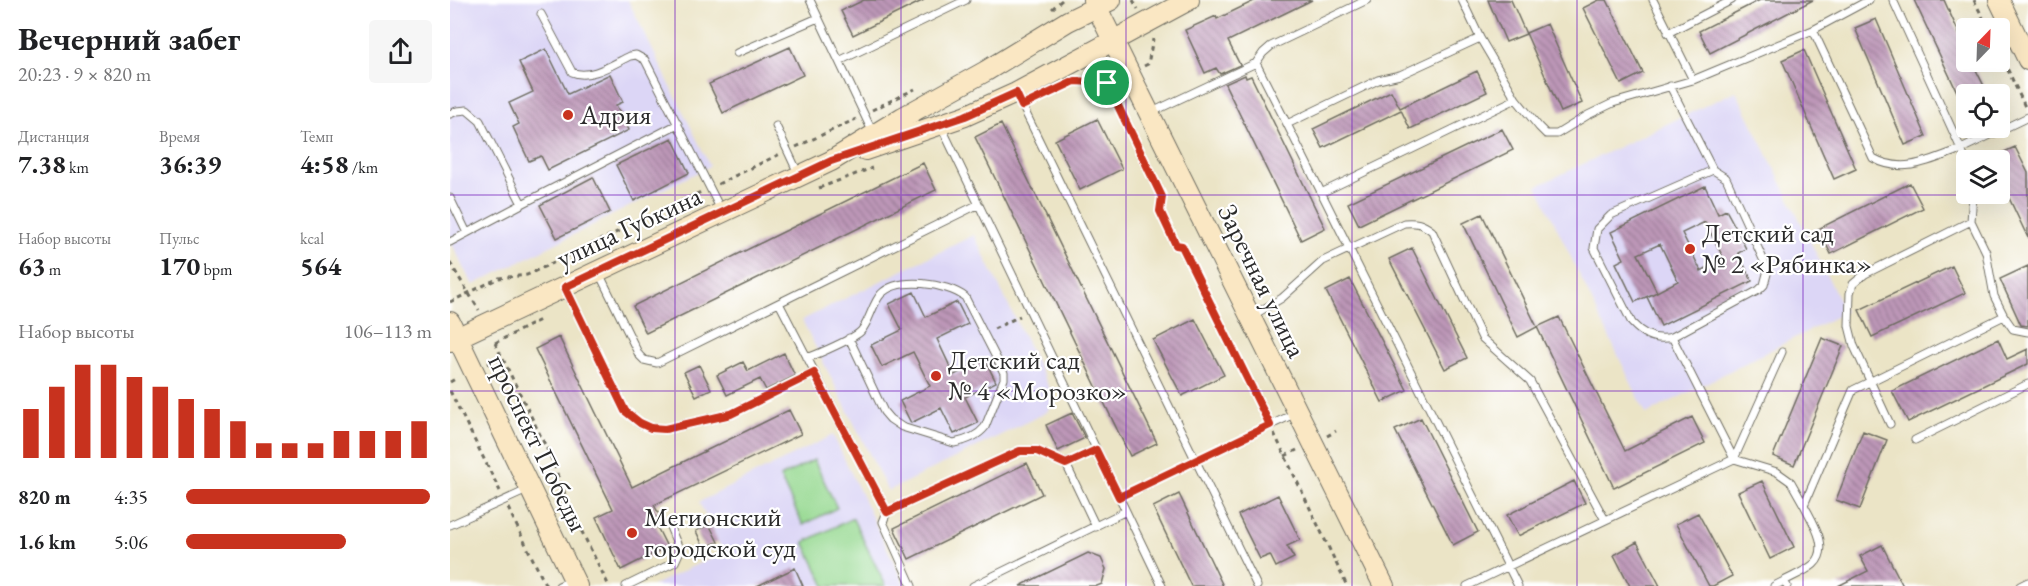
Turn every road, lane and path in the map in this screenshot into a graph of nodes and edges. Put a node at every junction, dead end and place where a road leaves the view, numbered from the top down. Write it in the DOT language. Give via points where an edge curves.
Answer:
graph roads {
  1 [pos="966,0"];
  2 [pos="1062,0"];
  3 [pos="1189,0"];
  4 [pos="1367,0"];
  5 [pos="1462,0"];
  6 [pos="1653,0"];
  7 [pos="1732,0"];
  8 [pos="1869,0"];
  9 [pos="1893,0"];
  10 [pos="1974,0"];
  11 [pos="1999,0"];
  12 [pos="808,1"];
  13 [pos="1100,2"];
  14 [pos="1047,13"];
  15 [pos="541,14"];
  16 [pos="818,18"];
  17 [pos="1983,18"];
  18 [pos="1813,30"];
  19 [pos="1668,33"];
  20 [pos="1480,38"];
  21 [pos="1113,40"];
  22 [pos="737,53"];
  23 [pos="2028,60"];
  24 [pos="839,61"];
  25 [pos="1257,63"];
  26 [pos="2009,72"];
  27 [pos="1693,80"];
  28 [pos="1075,81"];
  29 [pos="1670,86"];
  30 [pos="917,87"];
  31 [pos="1016,93"];
  32 [pos="1516,99"];
  33 [pos="450,114"];
  34 [pos="865,114"];
  35 [pos="1149,114"];
  36 [pos="2028,115"];
  37 [pos="678,124"];
  38 [pos="939,124"];
  39 [pos="1287,124"];
  40 [pos="777,126"];
  41 [pos="874,135"];
  42 [pos="1961,149"];
  43 [pos="788,151"];
  44 [pos="831,161"];
  45 [pos="875,167"];
  46 [pos="1713,170"];
  47 [pos="805,184"];
  48 [pos="711,187"];
  49 [pos="1321,193"];
  50 [pos="450,198"];
  51 [pos="522,204"];
  52 [pos="1972,204"];
  53 [pos="977,205"];
  54 [pos="723,213"];
  55 [pos="1971,221"];
  56 [pos="468,233"];
  57 [pos="450,242"];
  58 [pos="1348,249"];
  59 [pos="450,263"];
  60 [pos="598,271"];
  61 [pos="565,287"];
  62 [pos="469,294"];
  63 [pos="450,302"];
  64 [pos="779,303"];
  65 [pos="1029,312"];
  66 [pos="2004,316"];
  67 [pos="1250,317"];
  68 [pos="543,318"];
  69 [pos="2028,332"];
  70 [pos="452,334"];
  71 [pos="984,334"];
  72 [pos="1672,337"];
  73 [pos="849,338"];
  74 [pos="495,342"];
  75 [pos="1782,352"];
  76 [pos="502,357"];
  77 [pos="807,358"];
  78 [pos="814,373"];
  79 [pos="1869,381"];
  80 [pos="2028,384"];
  81 [pos="450,391"];
  82 [pos="1297,413"];
  83 [pos="1890,424"];
  84 [pos="1270,425"];
  85 [pos="1915,440"];
  86 [pos="1096,450"];
  87 [pos="1734,459"];
  88 [pos="1196,461"];
  89 [pos="1066,464"];
  90 [pos="530,489"];
  91 [pos="1119,497"];
  92 [pos="505,500"];
  93 [pos="1804,505"];
  94 [pos="887,512"];
  95 [pos="1126,512"];
  96 [pos="1605,520"];
  97 [pos="450,525"];
  98 [pos="670,527"];
  99 [pos="1096,527"];
  100 [pos="1508,566"];
  101 [pos="2028,582"];
  102 [pos="570,584"];
  103 [pos="1785,584"];
  104 [pos="546,586"];
  105 [pos="609,586"];
  106 [pos="626,586"];
  107 [pos="912,586"];
  108 [pos="973,586"];
  109 [pos="1162,586"];
  110 [pos="1257,586"];
  111 [pos="1347,586"];
  112 [pos="1384,586"];
  113 [pos="1467,586"];
  114 [pos="1518,586"];
  115 [pos="1774,586"];
  116 [pos="2020,586"];
  1 -- 24 [label="lane"];
  2 -- 14 [label="path"];
  3 -- 21 [label="main road, улица Губкина"];
  4 -- 25 [label="lane" via="1271,46"];
  5 -- 20 [label="lane"];
  6 -- 19 [label="lane"];
  7 -- 19 [label="lane"];
  8 -- 18 [label="lane"];
  9 -- 42 [label="lane"];
  10 -- 17 [label="path"];
  11 -- 23 [label="main road"];
  12 -- 16 [label="lane"];
  13 -- 21 [label="main road, Заречная улица"];
  13 -- 41 [label="main road, улица Губкина"];
  15 -- 37 [label="lane" via="572,72 590,74 630,56 645,60"];
  16 -- 22 [label="lane"];
  16 -- 24 [label="lane"];
  18 -- 27 [label="lane"];
  18 -- 42 [label="lane" via="1873,158 1883,164 1908,167"];
  19 -- 27 [label="lane"];
  20 -- 32 [label="lane"];
  20 -- 39 [label="lane" via="1400,75 1378,80"];
  21 -- 31 [label="main road, улица Губкина"];
  21 -- 35 [label="main road, Заречная улица"];
  24 -- 34 [label="lane"];
  25 -- 35 [label="lane"];
  25 -- 39 [label="lane"];
  26 -- 36 [label="path"];
  27 -- 29 [label="lane"];
  28 -- 84 [label="path" via="1107,83 1162,197 1160,211 1176,245 1182,246"];
  29 -- 32 [label="lane" via="1613,103 1557,134 1546,134"];
  29 -- 46 [label="lane"];
  30 -- 34 [label="path"];
  31 -- 38 [label="main road, улица Губкина"];
  31 -- 88 [label="lane"];
  32 -- 49 [label="lane"];
  33 -- 51 [label="lane" via="467,110 480,121"];
  34 -- 41 [label="lane"];
  34 -- 43 [label="path"];
  35 -- 67 [label="main road, Заречная улица"];
  36 -- 42 [label="lane"];
  37 -- 48 [label="lane"];
  37 -- 51 [label="lane"];
  38 -- 44 [label="main road, улица Губкина"];
  38 -- 53 [label="lane"];
  39 -- 49 [label="lane"];
  40 -- 43 [label="lane"];
  41 -- 44 [label="main road, улица Губкина"];
  43 -- 47 [label="lane"];
  43 -- 48 [label="path"];
  44 -- 47 [label="main road, улица Губкина"];
  45 -- 47 [label="path"];
  46 -- 72 [label="lane" via="1726,178 1768,270 1767,278 1759,290"];
  46 -- 72 [label="lane" via="1611,215 1597,229 1594,240 1594,248 1632,323 1658,339"];
  47 -- 54 [label="main road, улица Губкина"];
  48 -- 54 [label="lane"];
  48 -- 62 [label="path" via="527,275 499,278"];
  49 -- 58 [label="lane"];
  50 -- 56 [label="lane"];
  51 -- 56 [label="lane"];
  52 -- 55 [label="lane"];
  53 -- 64 [label="lane"];
  53 -- 65 [label="lane"];
  54 -- 60 [label="main road, улица Губкина"];
  55 -- 66 [label="lane" via="1986,252 1994,296"];
  55 -- 79 [label="lane" via="1865,274 1853,284 1849,326"];
  56 -- 57 [label="lane"];
  58 -- 67 [label="lane" via="1323,261 1282,298"];
  58 -- 96 [label="lane" via="1404,224 1423,224 1432,231 1482,338 1530,381"];
  58 -- 100 [label="lane"];
  59 -- 62 [label="path"];
  60 -- 61 [label="main road, улица Губкина"];
  60 -- 64 [label="lane" via="639,355 650,362 657,363"];
  61 -- 70 [label="main road, улица Губкина"];
  61 -- 78 [label="lane" via="625,411 651,428 665,429 731,414"];
  62 -- 63 [label="path"];
  64 -- 77 [label="lane"];
  65 -- 71 [label="path"];
  65 -- 86 [label="lane"];
  66 -- 69 [label="lane" via="2013,329"];
  66 -- 79 [label="lane"];
  67 -- 82 [label="main road, Заречная улица"];
  68 -- 74 [label="path"];
  70 -- 90 [label="main road, проспект Победы"];
  71 -- 73 [label="lane" via="958,291 909,282 886,290 861,332"];
  71 -- 73 [label="lane" via="1004,379 981,432 954,443 902,427 890,419"];
  72 -- 87 [label="lane"];
  73 -- 77 [label="lane"];
  75 -- 87 [label="lane"];
  76 -- 105 [label="path"];
  77 -- 78 [label="lane"];
  78 -- 94 [label="lane"];
  79 -- 83 [label="lane"];
  79 -- 93 [label="lane" via="1853,390"];
  80 -- 85 [label="lane"];
  81 -- 92 [label="path"];
  82 -- 84 [label="lane"];
  82 -- 112 [label="main road, Заречная улица"];
  84 -- 88 [label="lane"];
  84 -- 111 [label="path"];
  86 -- 89 [label="lane"];
  86 -- 91 [label="lane"];
  87 -- 93 [label="lane" via="1777,472 1791,482"];
  87 -- 96 [label="lane"];
  88 -- 91 [label="lane"];
  88 -- 110 [label="lane"];
  89 -- 94 [label="lane" via="1037,451 1020,451"];
  89 -- 99 [label="lane"];
  90 -- 92 [label="lane"];
  90 -- 102 [label="main road, проспект Победы"];
  91 -- 95 [label="lane"];
  92 -- 97 [label="lane"];
  92 -- 104 [label="path"];
  93 -- 103 [label="lane" via="1821,546 1820,556"];
  94 -- 107 [label="lane" via="883,522"];
  95 -- 99 [label="lane"];
  95 -- 109 [label="lane"];
  96 -- 100 [label="lane"];
  98 -- 106 [label="lane" via="680,550 675,562"];
  99 -- 108 [label="lane"];
  100 -- 113 [label="lane"];
  100 -- 114 [label="lane"];
  101 -- 116 [label="lane"];
  103 -- 115 [label="lane"];
}
